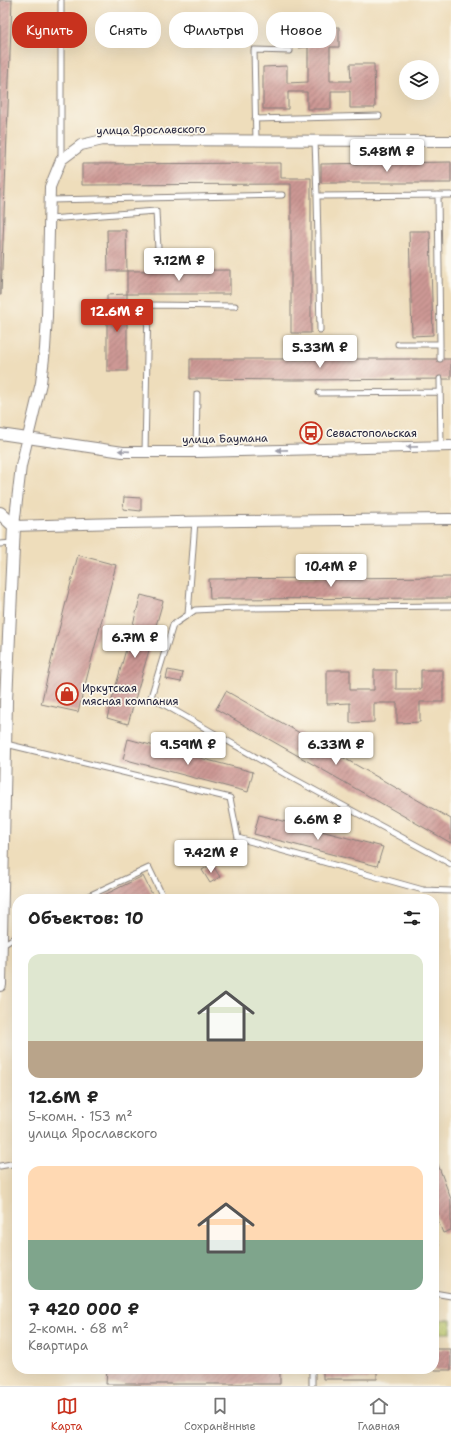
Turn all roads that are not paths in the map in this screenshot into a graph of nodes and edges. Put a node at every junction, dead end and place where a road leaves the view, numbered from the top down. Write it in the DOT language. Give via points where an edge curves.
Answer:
graph roads {
  1 [pos="61,0"];
  2 [pos="290,51"];
  3 [pos="379,116"];
  4 [pos="255,119"];
  5 [pos="256,141"];
  6 [pos="315,141"];
  7 [pos="451,141"];
  8 [pos="61,160"];
  9 [pos="282,195"];
  10 [pos="438,195"];
  11 [pos="451,195"];
  12 [pos="316,196"];
  13 [pos="50,200"];
  14 [pos="49,219"];
  15 [pos="158,249"];
  16 [pos="235,306"];
  17 [pos="320,330"];
  18 [pos="398,344"];
  19 [pos="440,344"];
  20 [pos="440,359"];
  21 [pos="440,379"];
  22 [pos="440,392"];
  23 [pos="319,393"];
  24 [pos="197,394"];
  25 [pos="0,434"];
  26 [pos="28,438"];
  27 [pos="446,446"];
  28 [pos="145,452"];
  29 [pos="196,452"];
  30 [pos="0,513"];
  31 [pos="451,519"];
  32 [pos="196,520"];
  33 [pos="14,526"];
  34 [pos="13,543"];
  35 [pos="0,544"];
  36 [pos="451,606"];
  37 [pos="188,615"];
  38 [pos="5,744"];
  39 [pos="451,864"];
  40 [pos="2,870"];
  41 [pos="451,891"];
  42 [pos="93,894"];
  43 [pos="161,894"];
  44 [pos="12,939"];
  45 [pos="1,946"];
  46 [pos="0,968"];
  47 [pos="0,985"];
  48 [pos="12,1164"];
  49 [pos="0,1166"];
  50 [pos="439,1295"];
  51 [pos="451,1296"];
  52 [pos="312,1374"];
  53 [pos="312,1386"];
  1 -- 8 [label="lane"];
  2 -- 4 [label="lane" via="254,50"];
  3 -- 4 [label="lane"];
  4 -- 5 [label="lane"];
  5 -- 6 [label="street, улица Ярославского"];
  5 -- 8 [label="street, улица Ярославского" via="103,140 81,145"];
  6 -- 7 [label="street, улица Ярославского"];
  6 -- 12 [label="lane"];
  8 -- 13 [label="street" via="50,187"];
  9 -- 13 [label="lane"];
  10 -- 11 [label="lane"];
  10 -- 12 [label="lane"];
  10 -- 19 [label="lane"];
  12 -- 17 [label="lane"];
  13 -- 14 [label="street"];
  14 -- 15 [label="lane" via="156,211"];
  14 -- 26 [label="street" via="45,349 41,383"];
  16 -- 28 [label="lane" via="148,305"];
  18 -- 19 [label="lane"];
  19 -- 20 [label="lane"];
  21 -- 22 [label="lane"];
  22 -- 23 [label="lane"];
  22 -- 27 [label="lane"];
  24 -- 29 [label="lane"];
  25 -- 26 [label="street, улица Баумана"];
  28 -- 26 [label="street, улица Баумана, one-way" via="123,452"];
  26 -- 33 [label="street" via="21,466"];
  27 -- 29 [label="street, улица Баумана, one-way"];
  28 -- 29 [label="street, улица Баумана"];
  30 -- 33 [label="street"];
  31 -- 32 [label="street"];
  32 -- 33 [label="street"];
  32 -- 37 [label="lane"];
  33 -- 34 [label="street"];
  34 -- 35 [label="lane"];
  34 -- 38 [label="street"];
  36 -- 37 [label="lane" via="236,608 195,610"];
  37 -- 39 [label="lane" via="173,625 151,697 292,778"];
  38 -- 40 [label="street"];
  38 -- 41 [label="lane" via="230,798 238,838 423,890"];
  40 -- 45 [label="street"];
  42 -- 43 [label="lane" via="148,868"];
  44 -- 45 [label="lane"];
  45 -- 46 [label="street"];
  46 -- 47 [label="street"];
  48 -- 49 [label="lane"];
  50 -- 51 [label="lane"];
  52 -- 53 [label="lane"];
}
